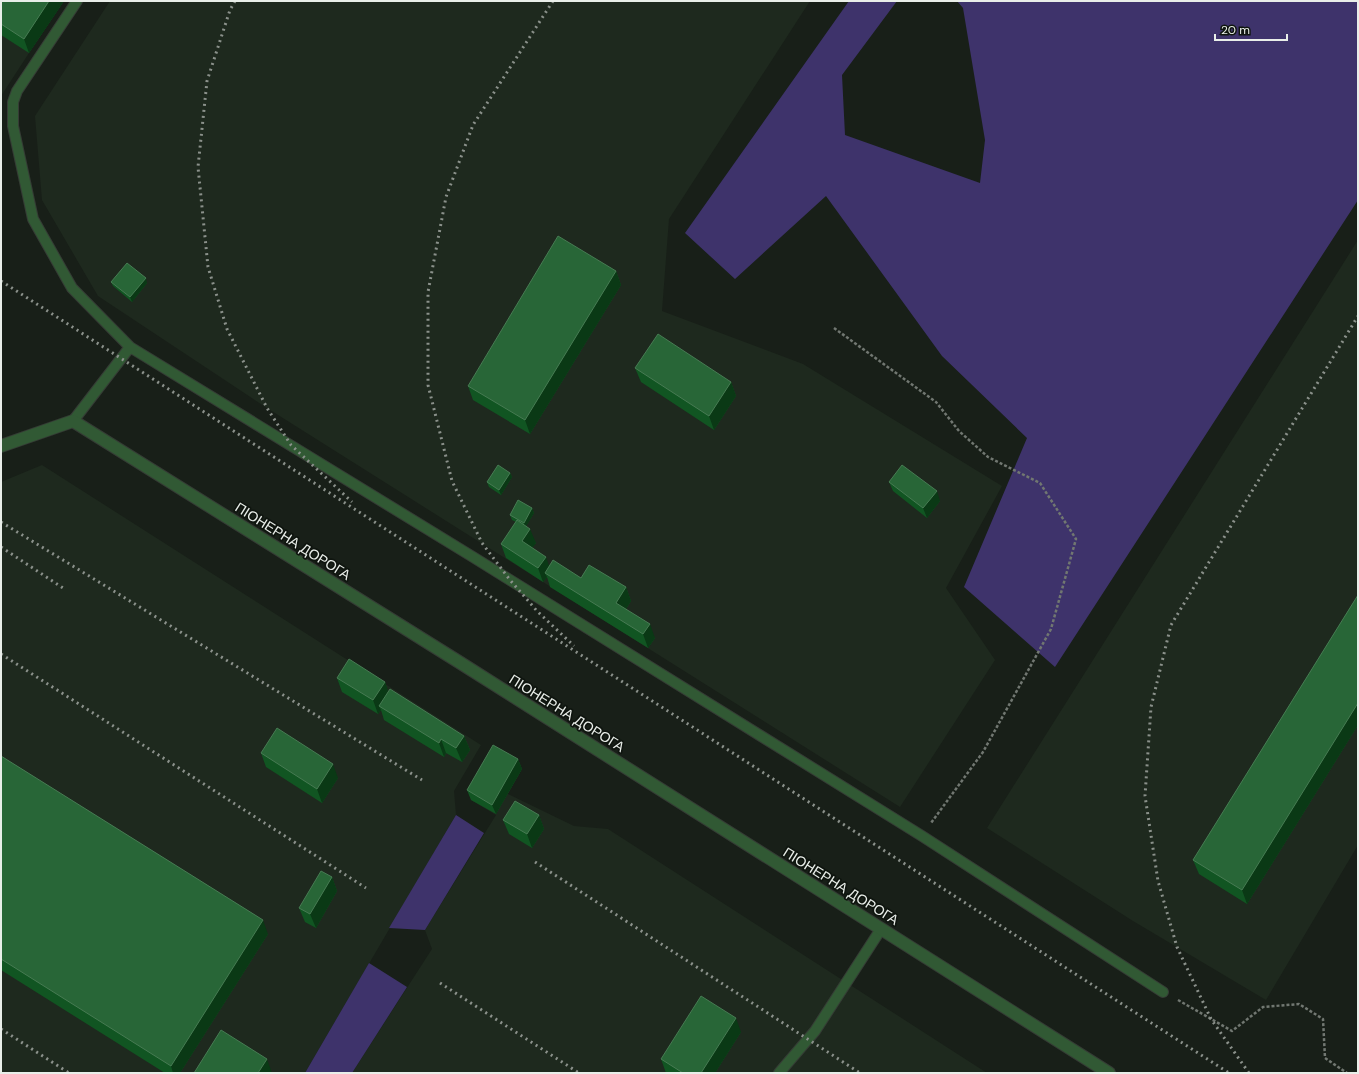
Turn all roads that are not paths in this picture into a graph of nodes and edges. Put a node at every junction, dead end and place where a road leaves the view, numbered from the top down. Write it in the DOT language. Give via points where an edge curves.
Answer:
graph roads {
  1 [pos="77,1"];
  2 [pos="130,347"];
  3 [pos="74,421"];
  4 [pos="1,446"];
  5 [pos="881,928"];
  6 [pos="1163,992"];
  7 [pos="779,1073"];
  8 [pos="1109,1073"];
  1 -- 2 [label="lane" via="18,91 13,102 13,126 33,219 72,288"];
  2 -- 3 [label="lane"];
  2 -- 6 [label="lane" via="922,836"];
  3 -- 4 [label="street"];
  3 -- 5 [label="street, ПІОНЕРНА ДОРОГА"];
  5 -- 7 [label="lane" via="815,1031"];
  5 -- 8 [label="street, ПІОНЕРНА ДОРОГА"];
}
